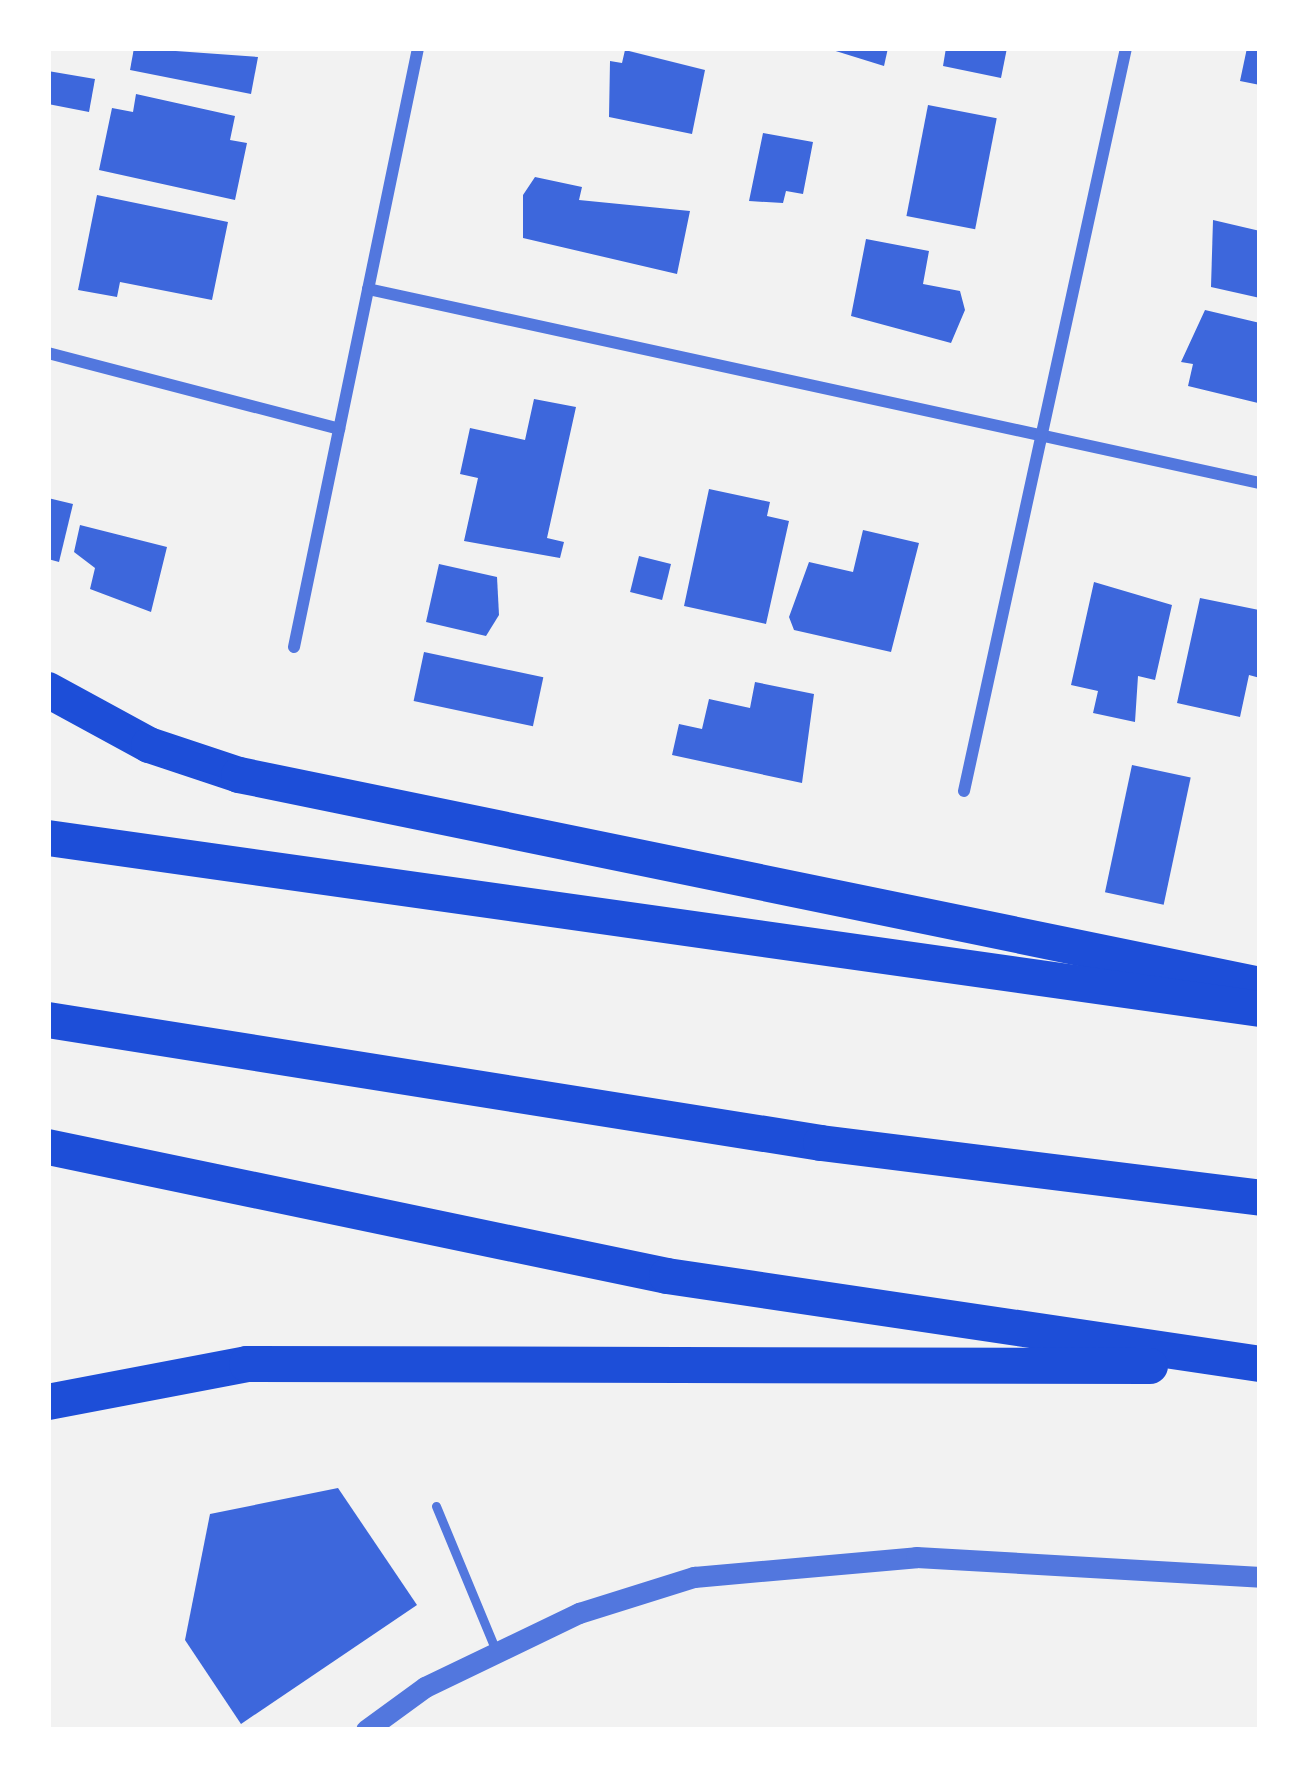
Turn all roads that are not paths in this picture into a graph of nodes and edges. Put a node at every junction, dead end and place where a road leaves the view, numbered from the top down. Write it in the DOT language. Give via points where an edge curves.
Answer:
graph roads {
  1 [pos="418,48"];
  2 [pos="1126,48"];
  3 [pos="368,289"];
  4 [pos="48,353"];
  5 [pos="340,429"];
  6 [pos="1042,435"];
  7 [pos="1260,483"];
  8 [pos="294,647"];
  9 [pos="48,690"];
  10 [pos="964,791"];
  11 [pos="48,838"];
  12 [pos="1260,985"];
  13 [pos="1260,1009"];
  14 [pos="48,1020"];
  15 [pos="48,1147"];
  16 [pos="1260,1198"];
  17 [pos="1260,1365"];
  18 [pos="48,1402"];
  19 [pos="436,1506"];
  20 [pos="1260,1577"];
  21 [pos="497,1653"];
  22 [pos="367,1730"];
  1 -- 3 [label="street"];
  2 -- 6 [label="street"];
  3 -- 5 [label="street"];
  3 -- 6 [label="street"];
  4 -- 5 [label="street"];
  5 -- 8 [label="street"];
  6 -- 7 [label="street"];
  6 -- 10 [label="street"];
  9 -- 12 [label="highway" via="148,745 239,775"];
  11 -- 13 [label="highway"];
  14 -- 16 [label="highway" via="799,1140"];
  15 -- 17 [label="highway" via="667,1276"];
  17 -- 18 [label="highway" via="323,1361 194,1370"];
  19 -- 21 [label="lane"];
  20 -- 21 [label="street" via="916,1557 735,1573 579,1613"];
  21 -- 22 [label="street"];
}
